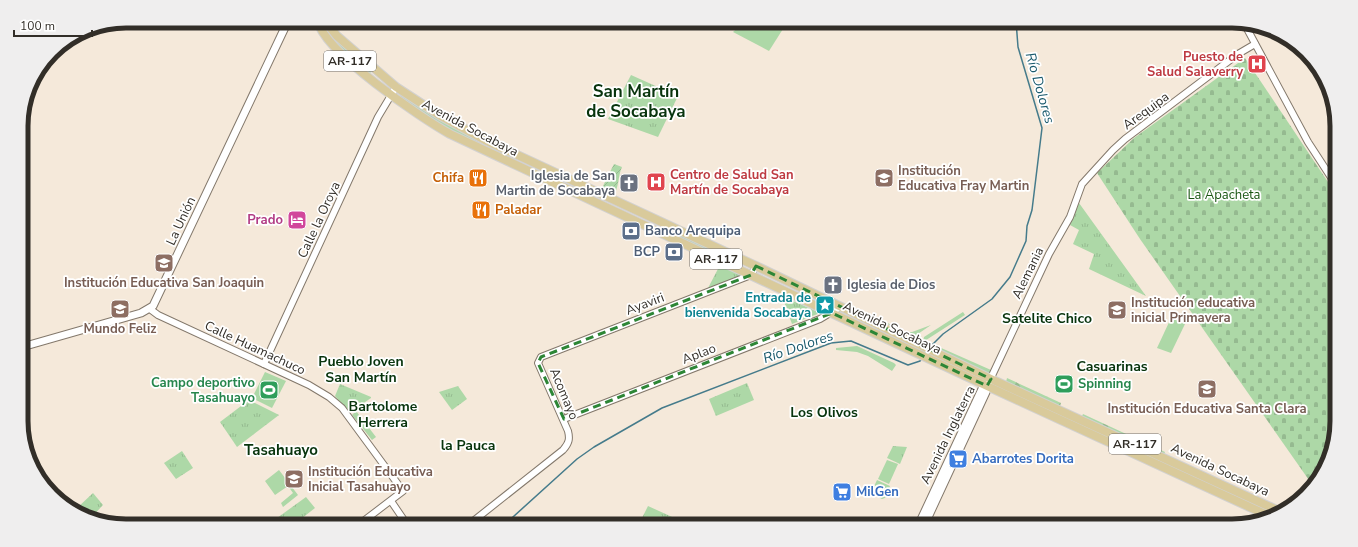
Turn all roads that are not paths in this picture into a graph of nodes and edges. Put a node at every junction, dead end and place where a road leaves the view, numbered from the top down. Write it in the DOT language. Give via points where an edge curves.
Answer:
graph roads {
  1 [pos="285,28"];
  2 [pos="320,28"];
  3 [pos="331,28"];
  4 [pos="1247,29"];
  5 [pos="1255,44"];
  6 [pos="396,87"];
  7 [pos="390,96"];
  8 [pos="1092,172"];
  9 [pos="1330,176"];
  10 [pos="756,266"];
  11 [pos="751,275"];
  12 [pos="840,307"];
  13 [pos="150,309"];
  14 [pos="832,313"];
  15 [pos="28,345"];
  16 [pos="919,349"];
  17 [pos="538,360"];
  18 [pos="264,364"];
  19 [pos="989,382"];
  20 [pos="564,419"];
  21 [pos="391,501"];
  22 [pos="1275,509"];
  23 [pos="1264,514"];
  24 [pos="367,519"];
  25 [pos="403,519"];
  26 [pos="476,519"];
  27 [pos="921,519"];
  28 [pos="927,519"];
  1 -- 13 [label="main road, La Unión" via="159,296"];
  2 -- 7 [label="main road, Avenida Socabaya / AR-117" via="334,46"];
  3 -- 6 [label="main road, Avenida Socabaya / AR-117"];
  4 -- 5 [label="street"];
  5 -- 8 [label="street, Arequipa" via="1125,139"];
  5 -- 9 [label="street" via="1308,142"];
  6 -- 7 [label="street, Calle la Oroya"];
  6 -- 10 [label="main road, Avenida Socabaya / AR-117" via="439,115 485,140"];
  7 -- 11 [label="main road, Avenida Socabaya / AR-117" via="450,134"];
  7 -- 18 [label="street, Calle la Oroya"];
  8 -- 19 [label="street, Alemania" via="1082,184 1070,217 1049,254"];
  10 -- 11 [label="street"];
  10 -- 12 [label="main road, Avenida Socabaya / AR-117"];
  11 -- 14 [label="main road, Avenida Socabaya / AR-117"];
  11 -- 17 [label="street, Ayaviri"];
  12 -- 14 [label="street, Aplao"];
  12 -- 16 [label="main road, Avenida Socabaya / AR-117"];
  13 -- 15 [label="main road"];
  13 -- 18 [label="street, Calle Huamachuco"];
  14 -- 16 [label="main road, Avenida Socabaya / AR-117"];
  14 -- 20 [label="street, Aplao"];
  16 -- 19 [label="main road, Avenida Socabaya / AR-117"];
  17 -- 20 [label="street, Acomayo"];
  18 -- 21 [label="street, Calle Huamachuco" via="309,385 336,403 403,490"];
  19 -- 22 [label="main road, Avenida Socabaya / AR-117"];
  19 -- 23 [label="main road, Avenida Socabaya / AR-117"];
  19 -- 27 [label="main road, Avenida Inglaterra" via="982,389"];
  19 -- 28 [label="main road, Avenida Inglaterra"];
  20 -- 26 [label="street, Acomayo" via="570,438 564,450"];
  21 -- 24 [label="street"];
  21 -- 25 [label="street"];
}
